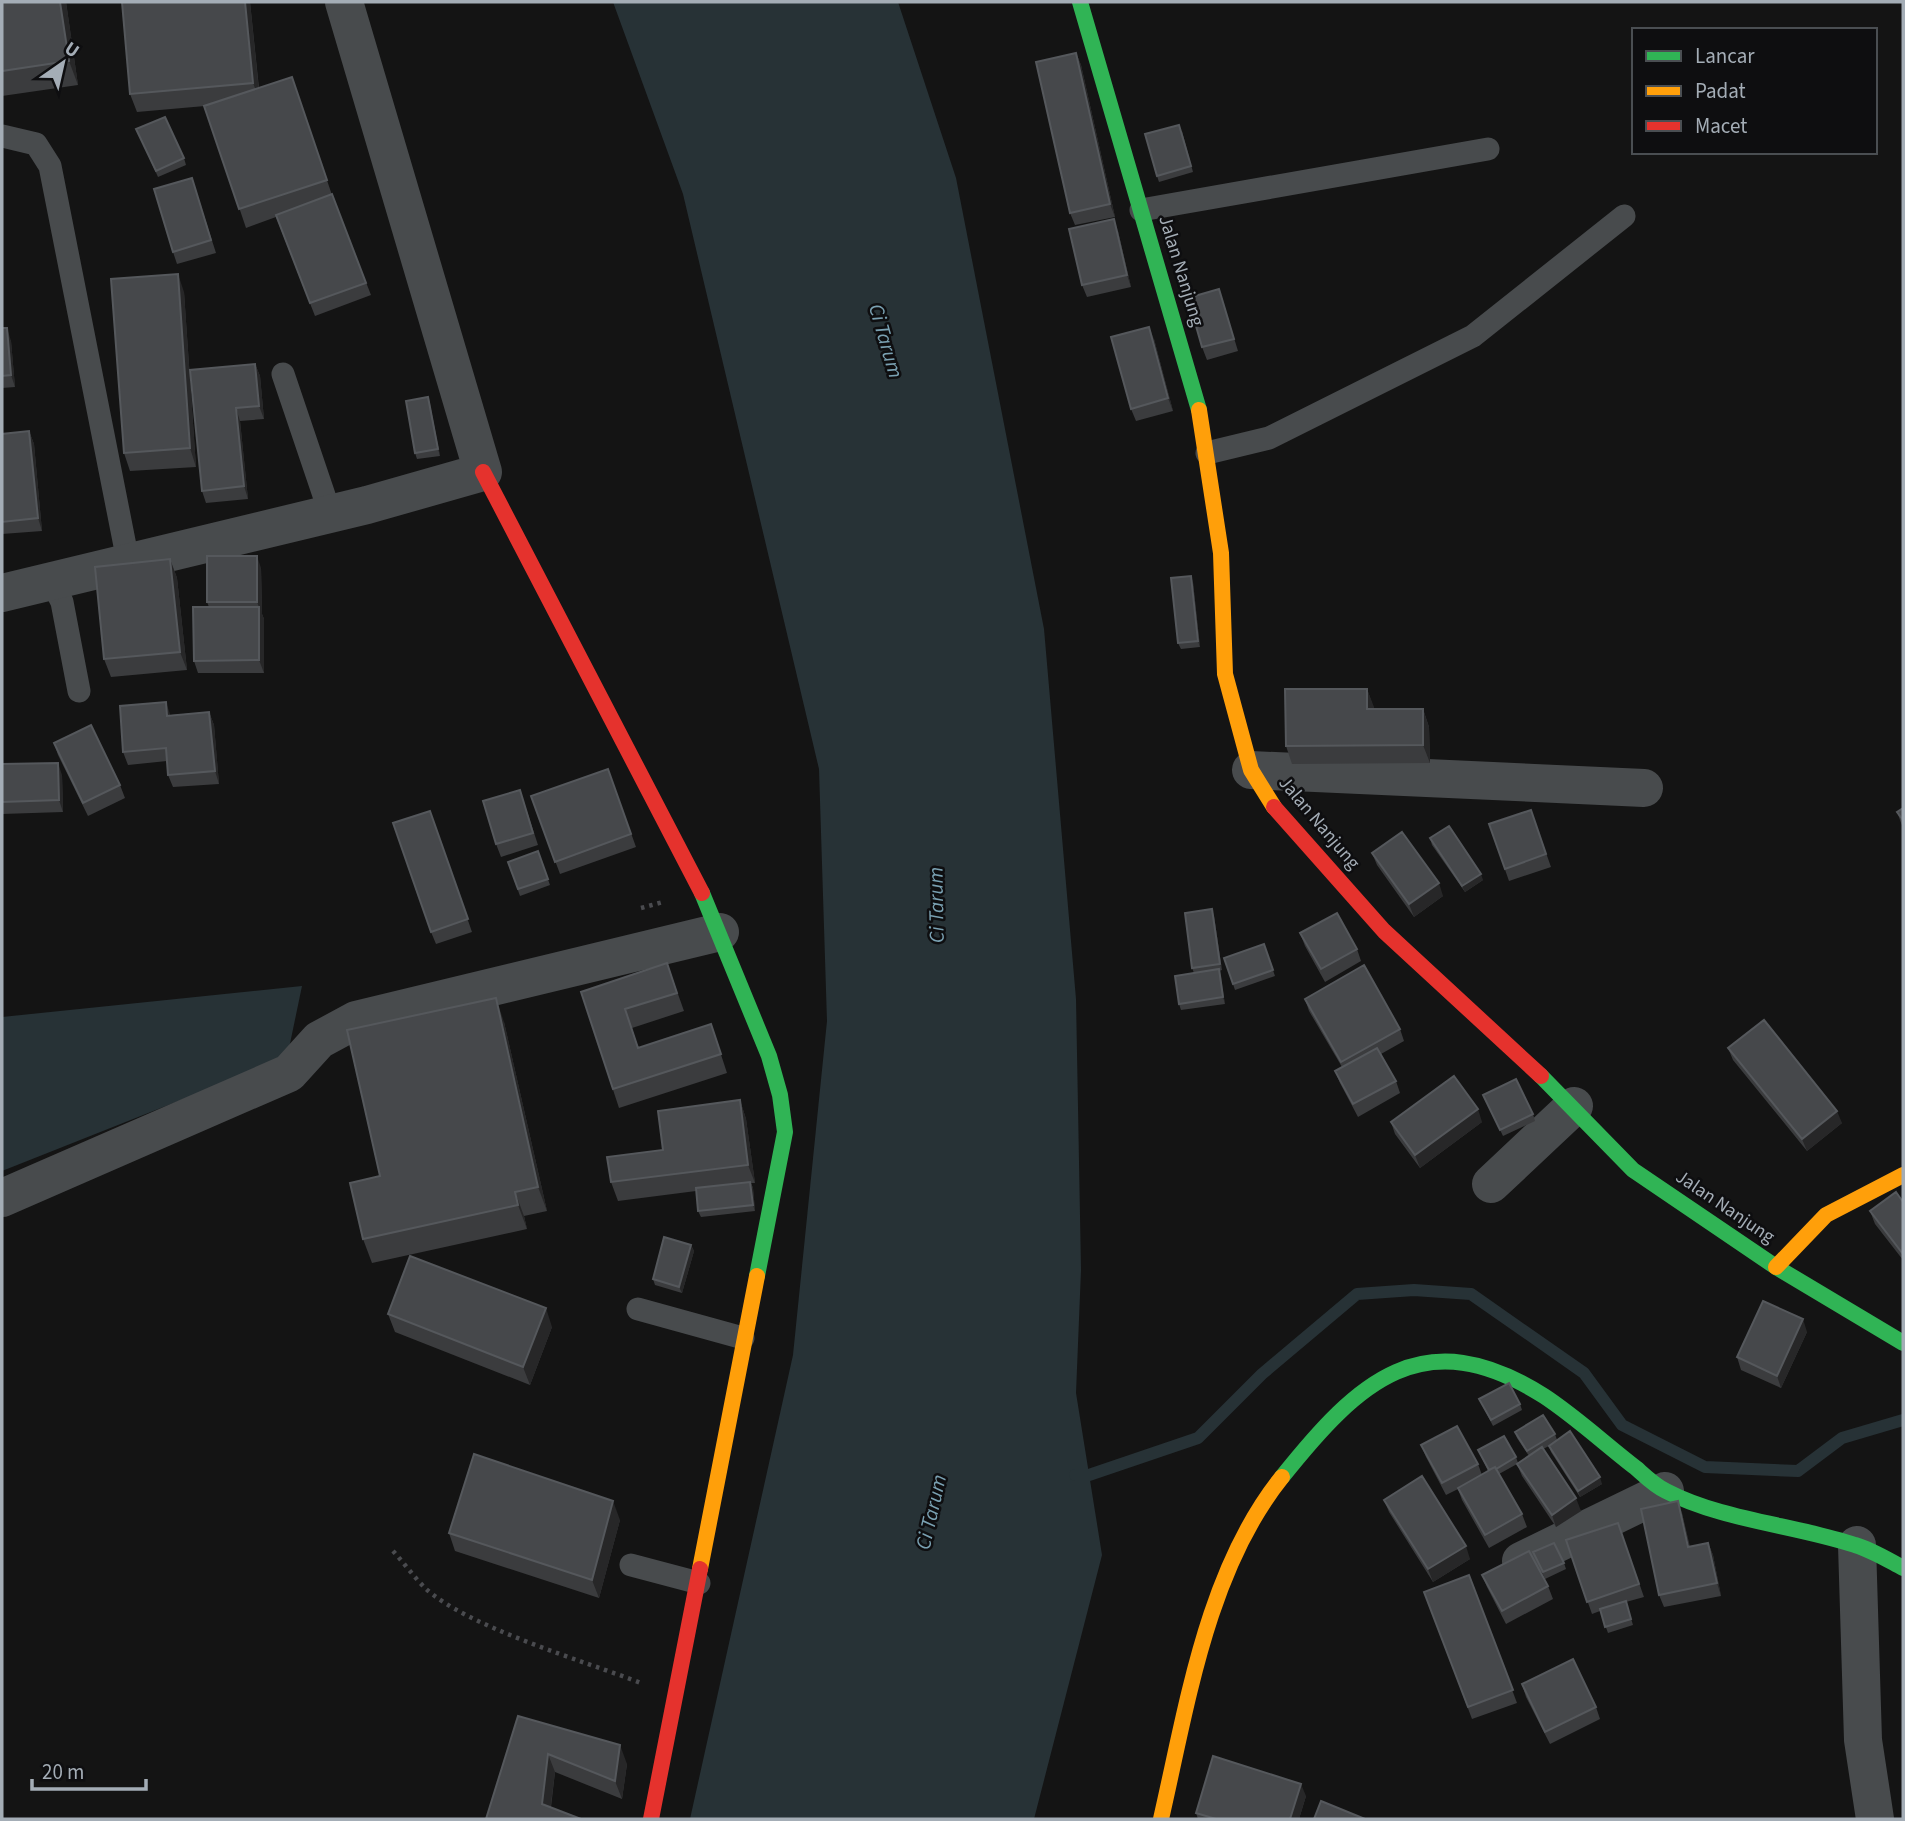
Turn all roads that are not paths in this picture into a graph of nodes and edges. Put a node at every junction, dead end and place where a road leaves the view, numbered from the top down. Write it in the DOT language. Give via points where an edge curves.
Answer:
graph roads {
  1 [pos="344,2"];
  2 [pos="1080,2"];
  3 [pos="2,136"];
  4 [pos="1488,149"];
  5 [pos="1141,210"];
  6 [pos="1625,216"];
  7 [pos="283,374"];
  8 [pos="1207,453"];
  9 [pos="483,472"];
  10 [pos="330,513"];
  11 [pos="128,561"];
  12 [pos="52,582"];
  13 [pos="2,593"];
  14 [pos="79,691"];
  15 [pos="1251,770"];
  16 [pos="1644,788"];
  17 [pos="720,932"];
  18 [pos="1574,1106"];
  19 [pos="1903,1175"];
  20 [pos="1491,1184"];
  21 [pos="2,1198"];
  22 [pos="1776,1266"];
  23 [pos="638,1310"];
  24 [pos="743,1338"];
  25 [pos="1903,1343"];
  26 [pos="1665,1491"];
  27 [pos="1857,1545"];
  28 [pos="1521,1561"];
  29 [pos="631,1565"];
  30 [pos="1903,1569"];
  31 [pos="699,1583"];
  32 [pos="651,1819"];
  33 [pos="1161,1819"];
  34 [pos="1875,1819"];
  1 -- 9 [label="street"];
  2 -- 5 [label="street, Jalan Nanjung"];
  3 -- 11 [label="lane" via="36,144 50,166"];
  4 -- 5 [label="lane"];
  5 -- 8 [label="street, Jalan Nanjung" via="1196,392"];
  6 -- 8 [label="lane" via="1473,336 1269,438"];
  7 -- 10 [label="lane"];
  8 -- 15 [label="street, Jalan Nanjung" via="1221,553 1225,674"];
  9 -- 10 [label="street"];
  9 -- 17 [label="street"];
  10 -- 11 [label="street"];
  11 -- 12 [label="street"];
  12 -- 13 [label="street"];
  12 -- 14 [label="lane" via="62,602"];
  15 -- 16 [label="street"];
  15 -- 18 [label="street, Jalan Nanjung" via="1276,810 1384,931"];
  17 -- 21 [label="street" via="356,1020 319,1040 289,1073"];
  17 -- 24 [label="street" via="769,1056 785,1132"];
  18 -- 20 [label="street"];
  18 -- 22 [label="street, Jalan Nanjung" via="1633,1170"];
  19 -- 22 [label="street" via="1826,1215"];
  22 -- 25 [label="street, Jalan Nanjung"];
  23 -- 24 [label="lane"];
  24 -- 31 [label="street"];
  26 -- 27 [label="street"];
  26 -- 28 [label="street"];
  26 -- 33 [label="street" via="1544,1396 1510,1379 1456,1360 1419,1363 1378,1379 1319,1431 1265,1499 1222,1585 1195,1669"];
  27 -- 30 [label="street"];
  27 -- 34 [label="street" via="1863,1740"];
  29 -- 31 [label="lane"];
  31 -- 32 [label="street"];
}
